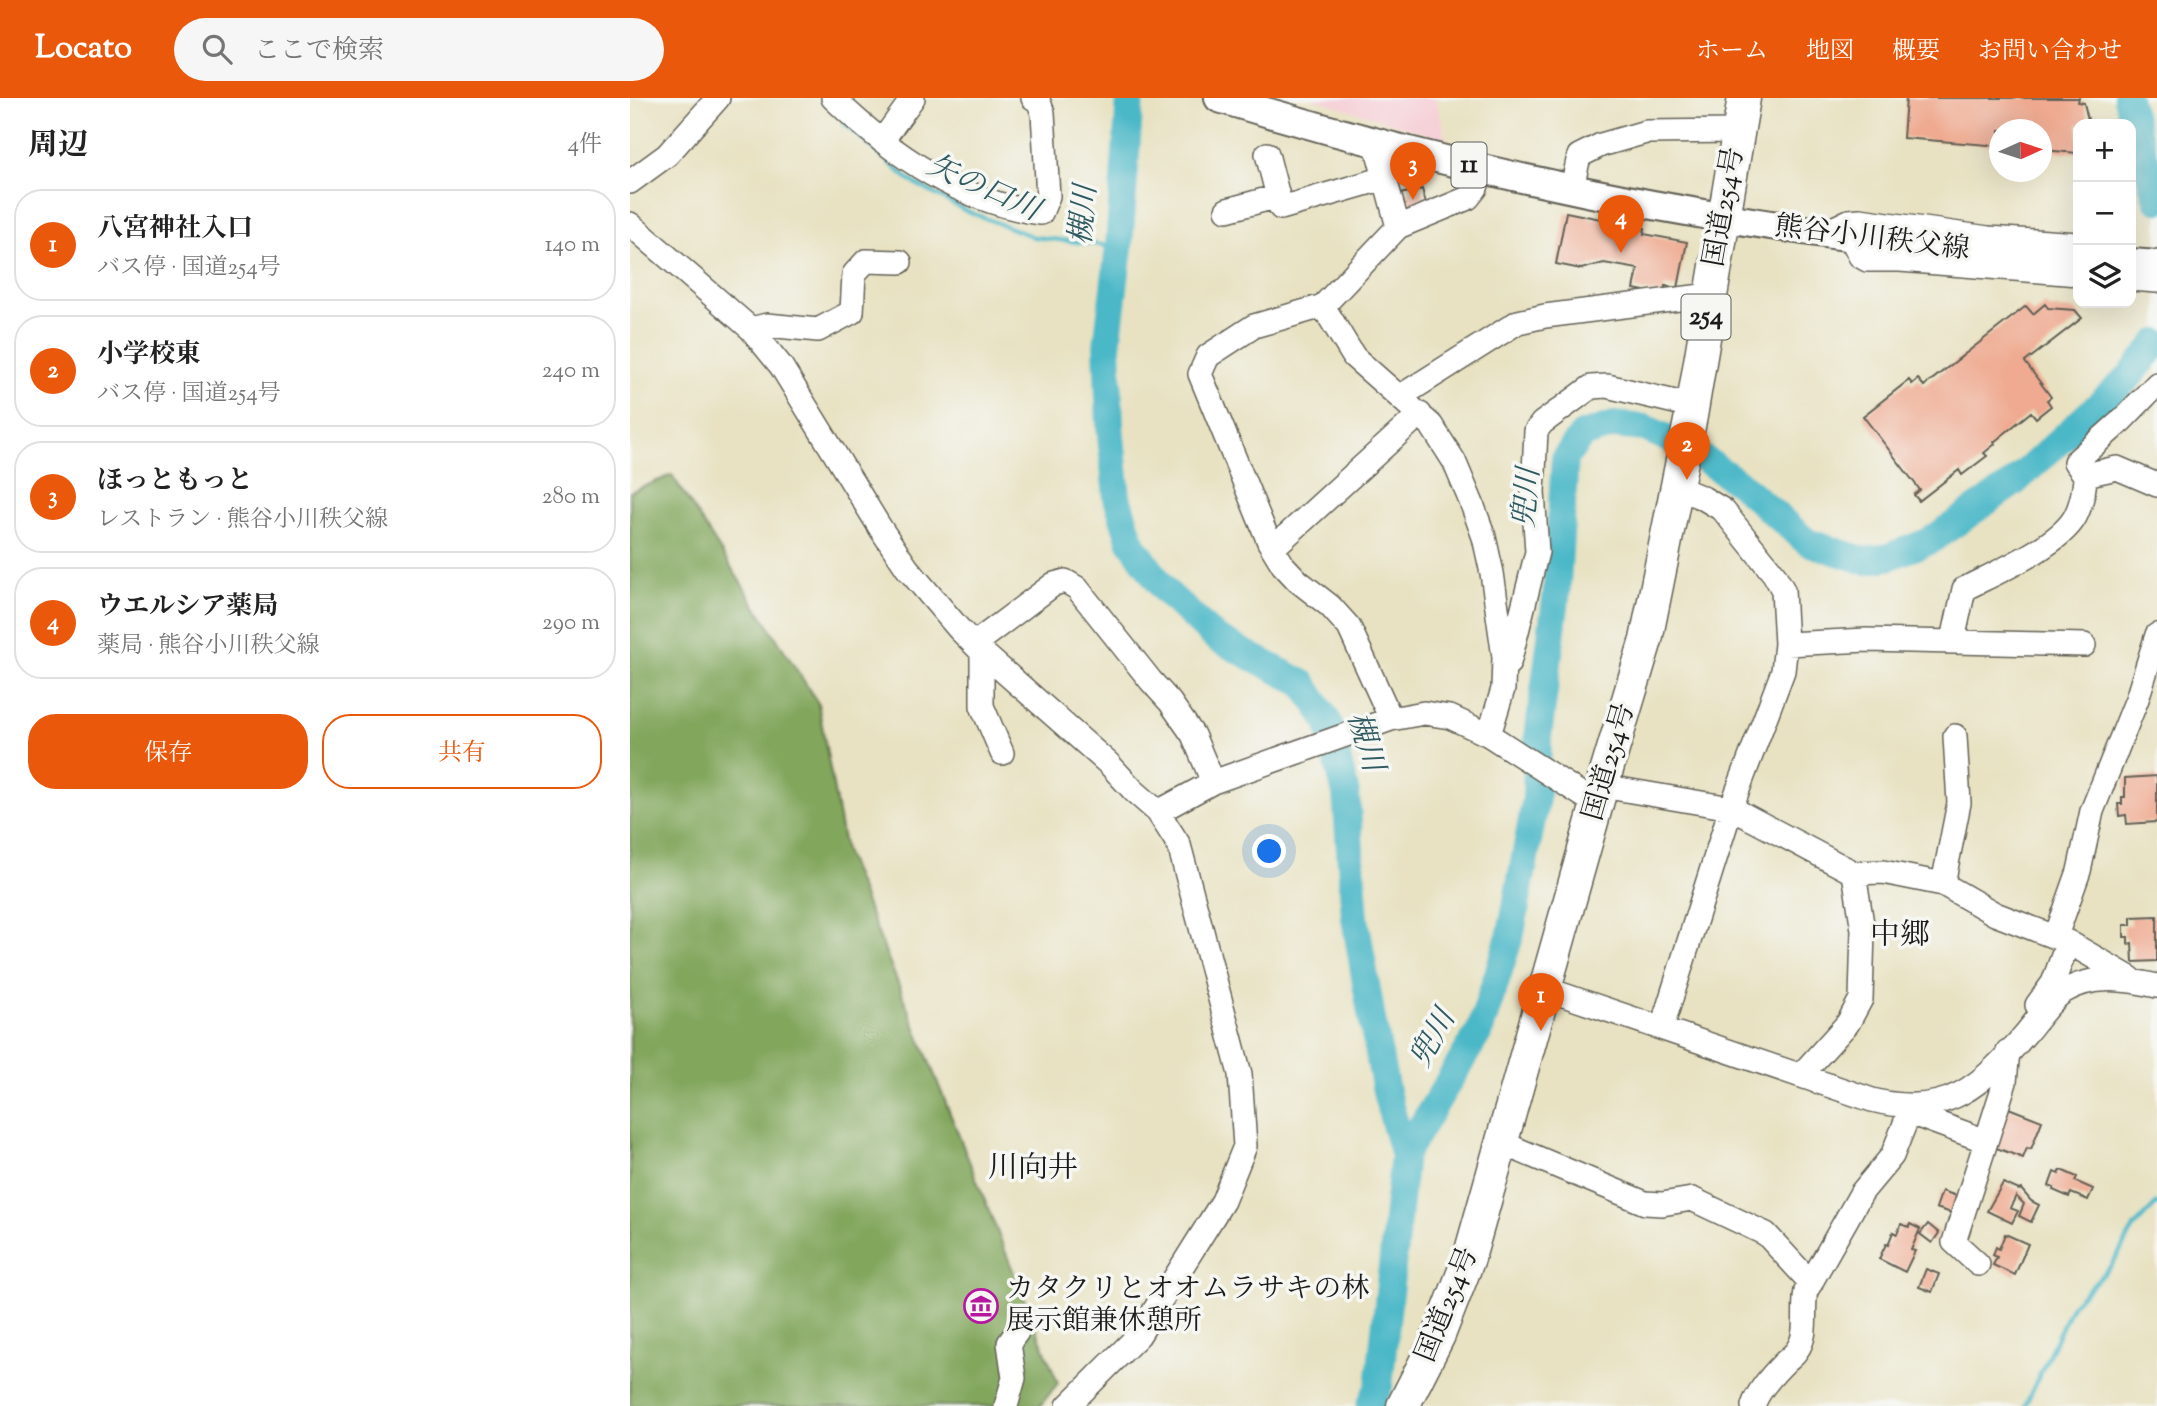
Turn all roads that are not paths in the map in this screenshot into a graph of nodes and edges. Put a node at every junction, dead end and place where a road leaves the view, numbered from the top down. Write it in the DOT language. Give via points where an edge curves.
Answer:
graph roads {
  1 [pos="718,98"];
  2 [pos="832,98"];
  3 [pos="913,98"];
  4 [pos="1033,98"];
  5 [pos="1219,98"];
  6 [pos="1745,98"];
  7 [pos="1739,131"];
  8 [pos="882,141"];
  9 [pos="1375,141"];
  10 [pos="1267,154"];
  11 [pos="1482,168"];
  12 [pos="1385,178"];
  13 [pos="630,182"];
  14 [pos="1572,188"];
  15 [pos="1278,196"];
  16 [pos="1227,210"];
  17 [pos="1723,218"];
  18 [pos="630,223"];
  19 [pos="1398,227"];
  20 [pos="1822,234"];
  21 [pos="1851,238"];
  22 [pos="2073,244"];
  23 [pos="2073,259"];
  24 [pos="900,262"];
  25 [pos="2136,265"];
  26 [pos="2073,274"];
  27 [pos="2156,275"];
  28 [pos="2136,278"];
  29 [pos="1710,295"];
  30 [pos="1323,306"];
  31 [pos="751,329"];
  32 [pos="2157,384"];
  33 [pos="1401,396"];
  34 [pos="1691,411"];
  35 [pos="1420,414"];
  36 [pos="2085,475"];
  37 [pos="1677,483"];
  38 [pos="2157,485"];
  39 [pos="1273,548"];
  40 [pos="2157,635"];
  41 [pos="1953,640"];
  42 [pos="1786,644"];
  43 [pos="2084,645"];
  44 [pos="978,648"];
  45 [pos="1503,690"];
  46 [pos="1388,721"];
  47 [pos="1955,736"];
  48 [pos="1494,738"];
  49 [pos="1002,753"];
  50 [pos="1213,782"];
  51 [pos="1600,796"];
  52 [pos="1731,808"];
  53 [pos="1158,812"];
  54 [pos="1854,873"];
  55 [pos="1943,884"];
  56 [pos="2062,939"];
  57 [pos="2133,980"];
  58 [pos="2157,986"];
  59 [pos="1546,989"];
  60 [pos="1662,1027"];
  61 [pos="2006,1057"];
  62 [pos="1801,1075"];
  63 [pos="1911,1110"];
  64 [pos="1986,1141"];
  65 [pos="1502,1143"];
  66 [pos="1978,1264"];
  67 [pos="1811,1283"];
  68 [pos="1017,1332"];
  69 [pos="1006,1406"];
  70 [pos="1068,1406"];
  71 [pos="1404,1406"];
  72 [pos="1753,1406"];
  1 -- 13 [label="street" via="667,155"];
  2 -- 8 [label="street"];
  3 -- 8 [label="street"];
  4 -- 8 [label="street" via="1043,113 1048,196 1041,213 1013,209 954,186"];
  5 -- 9 [label="main road, 熊谷小川秩父線 / 11"];
  6 -- 7 [label="highway, 国道254号 / 254"];
  7 -- 14 [label="street" via="1646,132 1601,145 1579,156"];
  7 -- 17 [label="highway, 国道254号 / 254"];
  9 -- 11 [label="main road, 熊谷小川秩父線 / 11"];
  9 -- 12 [label="street"];
  10 -- 15 [label="street"];
  11 -- 14 [label="main road, 熊谷小川秩父線 / 11"];
  11 -- 19 [label="street" via="1468,198"];
  12 -- 15 [label="street" via="1281,208"];
  12 -- 19 [label="street"];
  14 -- 17 [label="main road, 熊谷小川秩父線 / 11"];
  15 -- 16 [label="street"];
  17 -- 20 [label="main road, 熊谷小川秩父線 / 11"];
  17 -- 29 [label="highway, 国道254号 / 254"];
  18 -- 31 [label="street"];
  19 -- 30 [label="street"];
  20 -- 21 [label="main road, 熊谷小川秩父線 / 11"];
  20 -- 22 [label="street" via="1849,220 1860,220 1988,238"];
  21 -- 23 [label="main road, 熊谷小川秩父線 / 11"];
  21 -- 26 [label="street" via="1867,260"];
  24 -- 31 [label="street" via="866,261 854,274 852,312 818,330 767,325"];
  25 -- 27 [label="main road"];
  27 -- 28 [label="street"];
  29 -- 33 [label="street" via="1518,322"];
  29 -- 34 [label="highway, 国道254号 / 254"];
  30 -- 33 [label="street" via="1354,357"];
  30 -- 39 [label="street" via="1254,326 1208,356 1200,373"];
  31 -- 44 [label="street" via="782,366 907,568"];
  32 -- 36 [label="street" via="2075,462"];
  33 -- 35 [label="street"];
  34 -- 37 [label="highway, 国道254号 / 254"];
  34 -- 45 [label="street" via="1606,386 1591,387 1536,431 1533,492 1537,552"];
  35 -- 39 [label="street"];
  35 -- 45 [label="street" via="1454,461 1484,537 1504,657"];
  36 -- 38 [label="street" via="2117,468"];
  36 -- 41 [label="street" via="2075,517 2063,533 1964,589"];
  37 -- 42 [label="street" via="1723,510 1774,575 1783,590"];
  37 -- 51 [label="highway, 国道254号 / 254" via="1646,640"];
  39 -- 46 [label="street" via="1298,581 1349,627"];
  40 -- 56 [label="street" via="2092,811"];
  41 -- 42 [label="street"];
  41 -- 43 [label="street"];
  42 -- 52 [label="street" via="1783,671"];
  44 -- 49 [label="street" via="982,706"];
  44 -- 50 [label="street" via="1055,583 1065,581 1077,588 1170,702 1192,735"];
  44 -- 53 [label="street"];
  45 -- 48 [label="street"];
  46 -- 48 [label="street" via="1438,714"];
  46 -- 50 [label="street"];
  47 -- 55 [label="street" via="1959,803"];
  48 -- 51 [label="street" via="1552,776"];
  50 -- 53 [label="street"];
  51 -- 52 [label="street"];
  51 -- 59 [label="highway, 国道254号 / 254"];
  52 -- 54 [label="street"];
  52 -- 60 [label="street"];
  53 -- 70 [label="street" via="1178,845 1240,1074 1245,1146 1223,1202 1139,1335"];
  54 -- 55 [label="street" via="1882,872"];
  54 -- 62 [label="street" via="1863,930 1861,999 1848,1023"];
  55 -- 56 [label="street" via="1995,914"];
  56 -- 57 [label="street"];
  56 -- 61 [label="street" via="2053,983 2013,1037"];
  57 -- 58 [label="street"];
  57 -- 61 [label="street" via="2090,981 2063,992"];
  59 -- 60 [label="street"];
  59 -- 65 [label="highway, 国道254号 / 254"];
  60 -- 62 [label="street"];
  61 -- 63 [label="street" via="1985,1079 1957,1095"];
  61 -- 64 [label="street" via="2006,1082"];
  62 -- 63 [label="street"];
  63 -- 64 [label="street"];
  63 -- 67 [label="street" via="1892,1156 1862,1192"];
  64 -- 66 [label="street" via="1954,1242"];
  65 -- 67 [label="street" via="1645,1203 1692,1199 1766,1234"];
  65 -- 71 [label="highway, 国道254号 / 254" via="1469,1258 1440,1335"];
  67 -- 72 [label="street" via="1797,1351 1762,1389"];
  68 -- 69 [label="street" via="1009,1343 1014,1378"];
}
